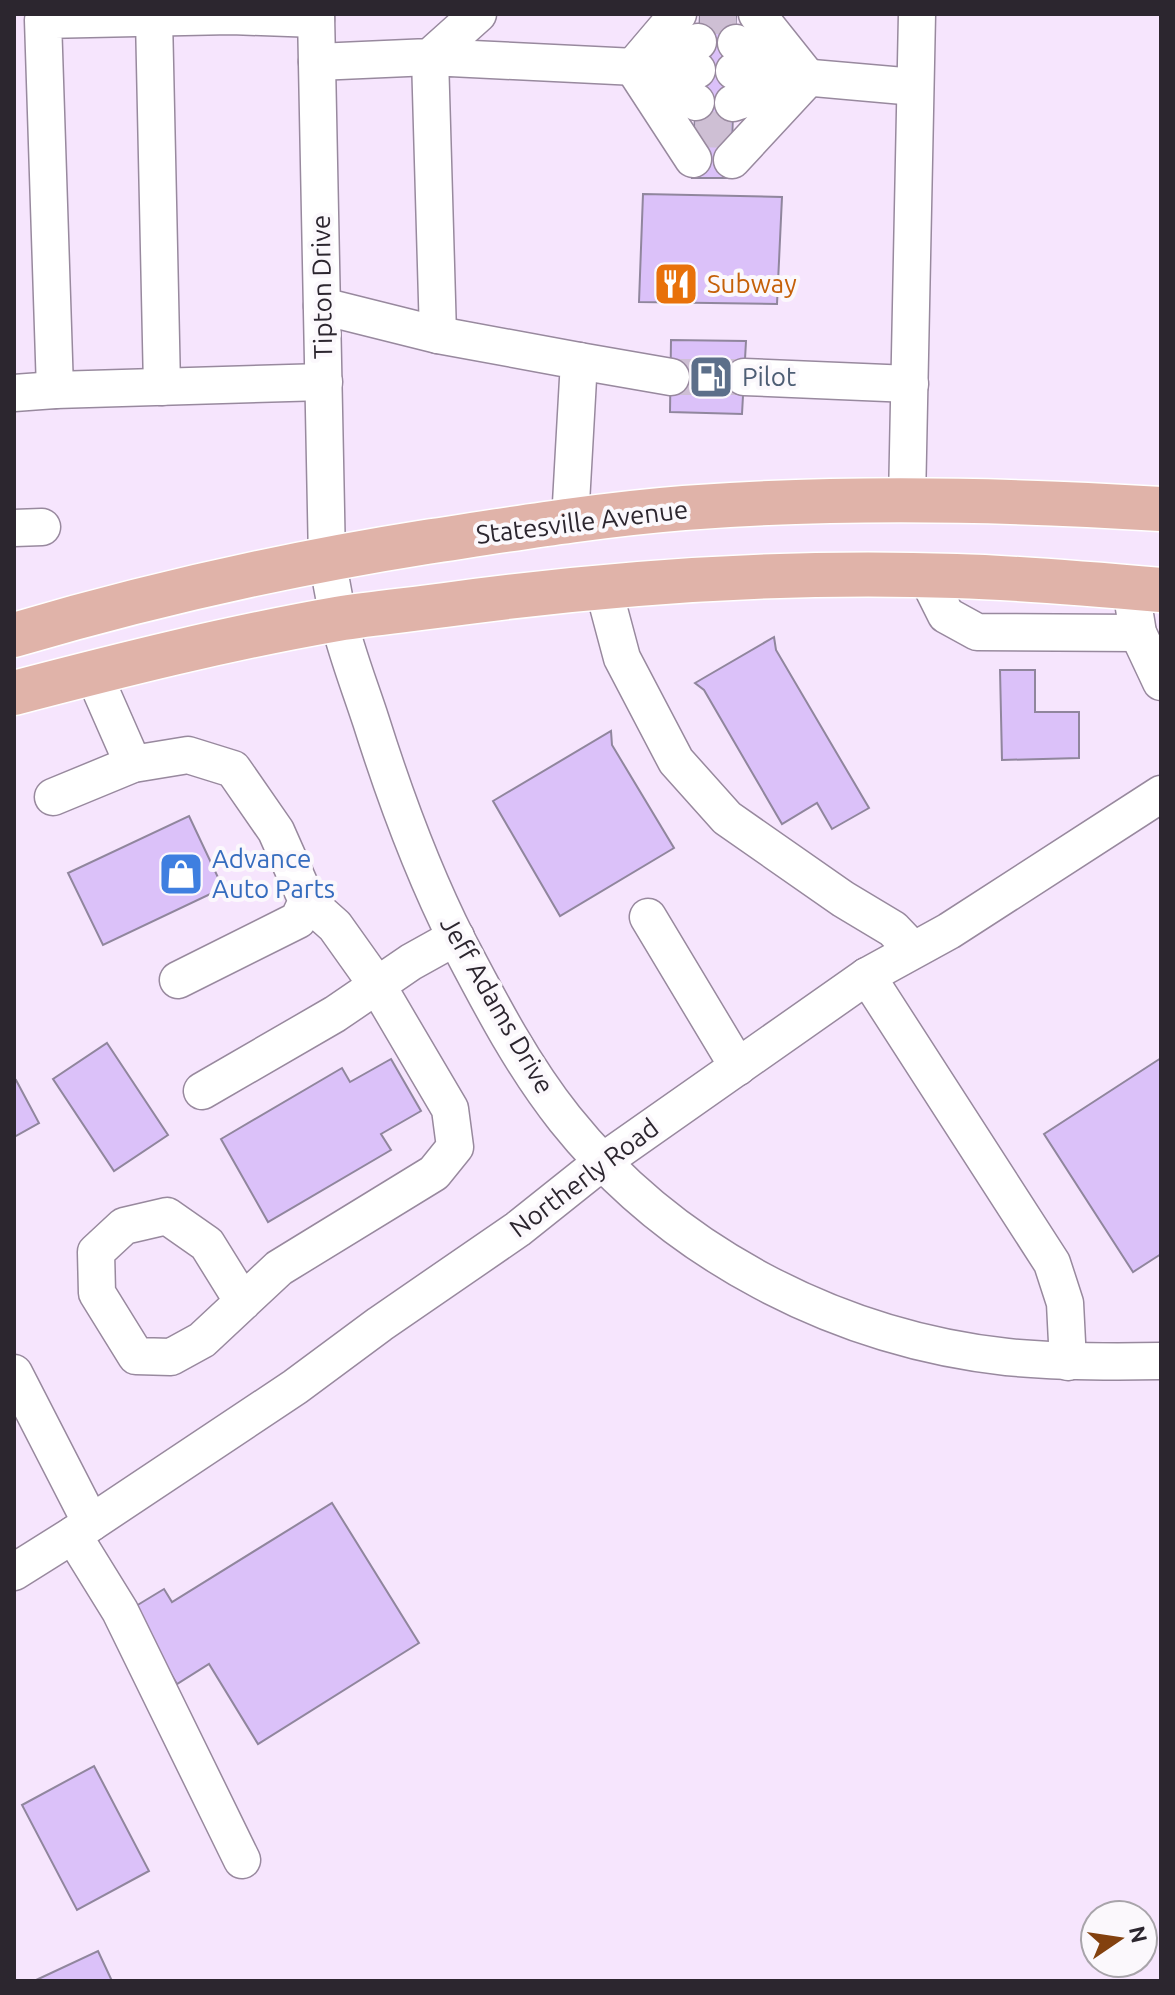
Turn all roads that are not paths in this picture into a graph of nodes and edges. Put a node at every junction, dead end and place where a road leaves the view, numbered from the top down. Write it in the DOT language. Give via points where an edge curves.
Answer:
graph roads {
  1 [pos="478,14"];
  2 [pos="917,14"];
  3 [pos="316,17"];
  4 [pos="154,18"];
  5 [pos="430,57"];
  6 [pos="317,62"];
  7 [pos="633,67"];
  8 [pos="694,76"];
  9 [pos="737,77"];
  10 [pos="808,78"];
  11 [pos="915,87"];
  12 [pos="322,306"];
  13 [pos="438,335"];
  14 [pos="579,361"];
  15 [pos="671,377"];
  16 [pos="744,377"];
  17 [pos="324,382"];
  18 [pos="910,384"];
  19 [pos="162,387"];
  20 [pos="55,390"];
  21 [pos="14,393"];
  22 [pos="907,501"];
  23 [pos="1161,509"];
  24 [pos="570,521"];
  25 [pos="327,560"];
  26 [pos="926,575"];
  27 [pos="603,587"];
  28 [pos="1146,588"];
  29 [pos="339,619"];
  30 [pos="1138,633"];
  31 [pos="14,635"];
  32 [pos="93,673"];
  33 [pos="1161,682"];
  34 [pos="14,693"];
  35 [pos="133,764"];
  36 [pos="1161,794"];
  37 [pos="53,797"];
  38 [pos="307,901"];
  39 [pos="648,917"];
  40 [pos="456,937"];
  41 [pos="913,950"];
  42 [pos="867,976"];
  43 [pos="178,980"];
  44 [pos="377,985"];
  45 [pos="738,1067"];
  46 [pos="202,1091"];
  47 [pos="602,1162"];
  48 [pos="243,1302"];
  49 [pos="1161,1361"];
  50 [pos="1068,1362"];
  51 [pos="14,1373"];
  52 [pos="82,1529"];
  53 [pos="14,1572"];
  54 [pos="242,1860"];
  1 -- 5 [label="street"];
  2 -- 11 [label="street"];
  3 -- 4 [label="street"];
  3 -- 6 [label="street, Tipton Drive"];
  4 -- 19 [label="street"];
  4 -- 20 [label="street" via="43,20"];
  5 -- 6 [label="street"];
  5 -- 7 [label="street"];
  5 -- 13 [label="street"];
  6 -- 12 [label="street, Tipton Drive"];
  7 -- 8 [label="street"];
  7 -- 8 [label="street"];
  7 -- 8 [label="street"];
  9 -- 10 [label="street"];
  9 -- 10 [label="street"];
  9 -- 10 [label="street"];
  10 -- 11 [label="street"];
  11 -- 18 [label="street"];
  12 -- 13 [label="street"];
  12 -- 17 [label="street, Tipton Drive"];
  13 -- 14 [label="street"];
  14 -- 15 [label="street"];
  14 -- 24 [label="street"];
  16 -- 18 [label="street"];
  17 -- 19 [label="street"];
  17 -- 25 [label="street, Tipton Drive"];
  18 -- 22 [label="street"];
  19 -- 20 [label="street"];
  20 -- 21 [label="street"];
  22 -- 23 [label="main road, Statesville Avenue"];
  22 -- 24 [label="main road, Statesville Avenue" via="714,506"];
  24 -- 25 [label="main road, Statesville Avenue"];
  25 -- 29 [label="street, Tipton Drive"];
  25 -- 31 [label="main road, Statesville Avenue" via="189,587"];
  26 -- 27 [label="main road"];
  26 -- 28 [label="main road"];
  26 -- 30 [label="street" via="946,615 977,632"];
  27 -- 29 [label="main road"];
  27 -- 41 [label="street" via="622,658 676,761 727,818 893,929"];
  28 -- 30 [label="street"];
  29 -- 32 [label="main road"];
  29 -- 40 [label="street, Jeff Adams Drive" via="405,823"];
  30 -- 33 [label="street"];
  32 -- 34 [label="main road"];
  32 -- 35 [label="street"];
  35 -- 37 [label="street"];
  35 -- 38 [label="street" via="188,755 233,769 276,831"];
  36 -- 41 [label="street, Northerly Road"];
  38 -- 43 [label="street" via="298,920"];
  38 -- 44 [label="street" via="335,926"];
  39 -- 45 [label="street"];
  40 -- 44 [label="street"];
  40 -- 47 [label="street, Jeff Adams Drive" via="528,1066"];
  41 -- 42 [label="street, Northerly Road"];
  42 -- 45 [label="street, Northerly Road"];
  42 -- 50 [label="street" via="1052,1263 1065,1303"];
  44 -- 46 [label="street"];
  44 -- 48 [label="street" via="450,1109 455,1147 434,1173 279,1268"];
  45 -- 47 [label="street, Northerly Road"];
  47 -- 50 [label="street, Jeff Adams Drive" via="692,1239 806,1303 937,1345"];
  47 -- 52 [label="street, Northerly Road" via="518,1229 295,1387"];
  49 -- 50 [label="street, Jeff Adams Drive"];
  51 -- 52 [label="street"];
  52 -- 53 [label="street, Northerly Road"];
  52 -- 54 [label="street"];
}
